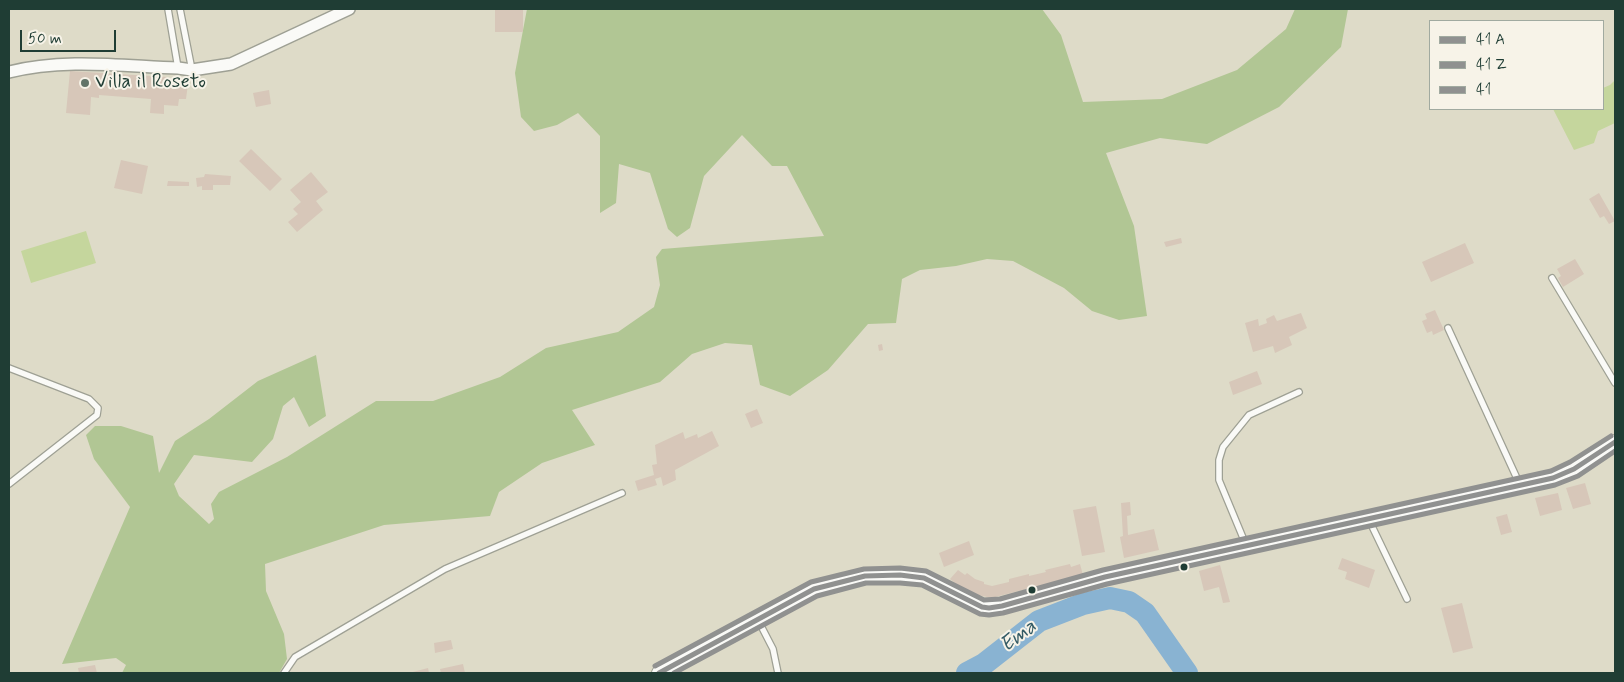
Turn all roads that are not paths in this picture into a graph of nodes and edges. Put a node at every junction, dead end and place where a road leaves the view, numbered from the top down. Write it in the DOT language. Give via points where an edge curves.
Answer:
graph roads {
  1 [pos="168,9"];
  2 [pos="180,9"];
  3 [pos="349,9"];
  4 [pos="178,68"];
  5 [pos="192,70"];
  6 [pos="9,72"];
  7 [pos="1552,278"];
  8 [pos="1448,328"];
  9 [pos="9,368"];
  10 [pos="1615,384"];
  11 [pos="1299,392"];
  12 [pos="1615,442"];
  13 [pos="9,484"];
  14 [pos="1520,486"];
  15 [pos="622,493"];
  16 [pos="1369,520"];
  17 [pos="1247,547"];
  18 [pos="1407,599"];
  19 [pos="758,620"];
  20 [pos="284,673"];
  21 [pos="660,673"];
  22 [pos="778,673"];
  1 -- 4 [label="lane"];
  2 -- 5 [label="lane"];
  3 -- 5 [label="street" via="231,64"];
  4 -- 5 [label="street"];
  4 -- 6 [label="street" via="69,63 31,66"];
  7 -- 10 [label="lane"];
  8 -- 14 [label="lane"];
  9 -- 13 [label="lane" via="88,399 98,408 97,415"];
  11 -- 17 [label="lane" via="1249,415 1223,447 1219,480"];
  12 -- 14 [label="street" via="1574,469"];
  14 -- 16 [label="street"];
  15 -- 20 [label="lane" via="445,569 295,657"];
  16 -- 17 [label="street"];
  16 -- 18 [label="lane"];
  17 -- 19 [label="street" via="1105,577 989,608 974,604 924,578 865,576 814,589"];
  19 -- 21 [label="street"];
  19 -- 22 [label="lane" via="774,649"];
}
